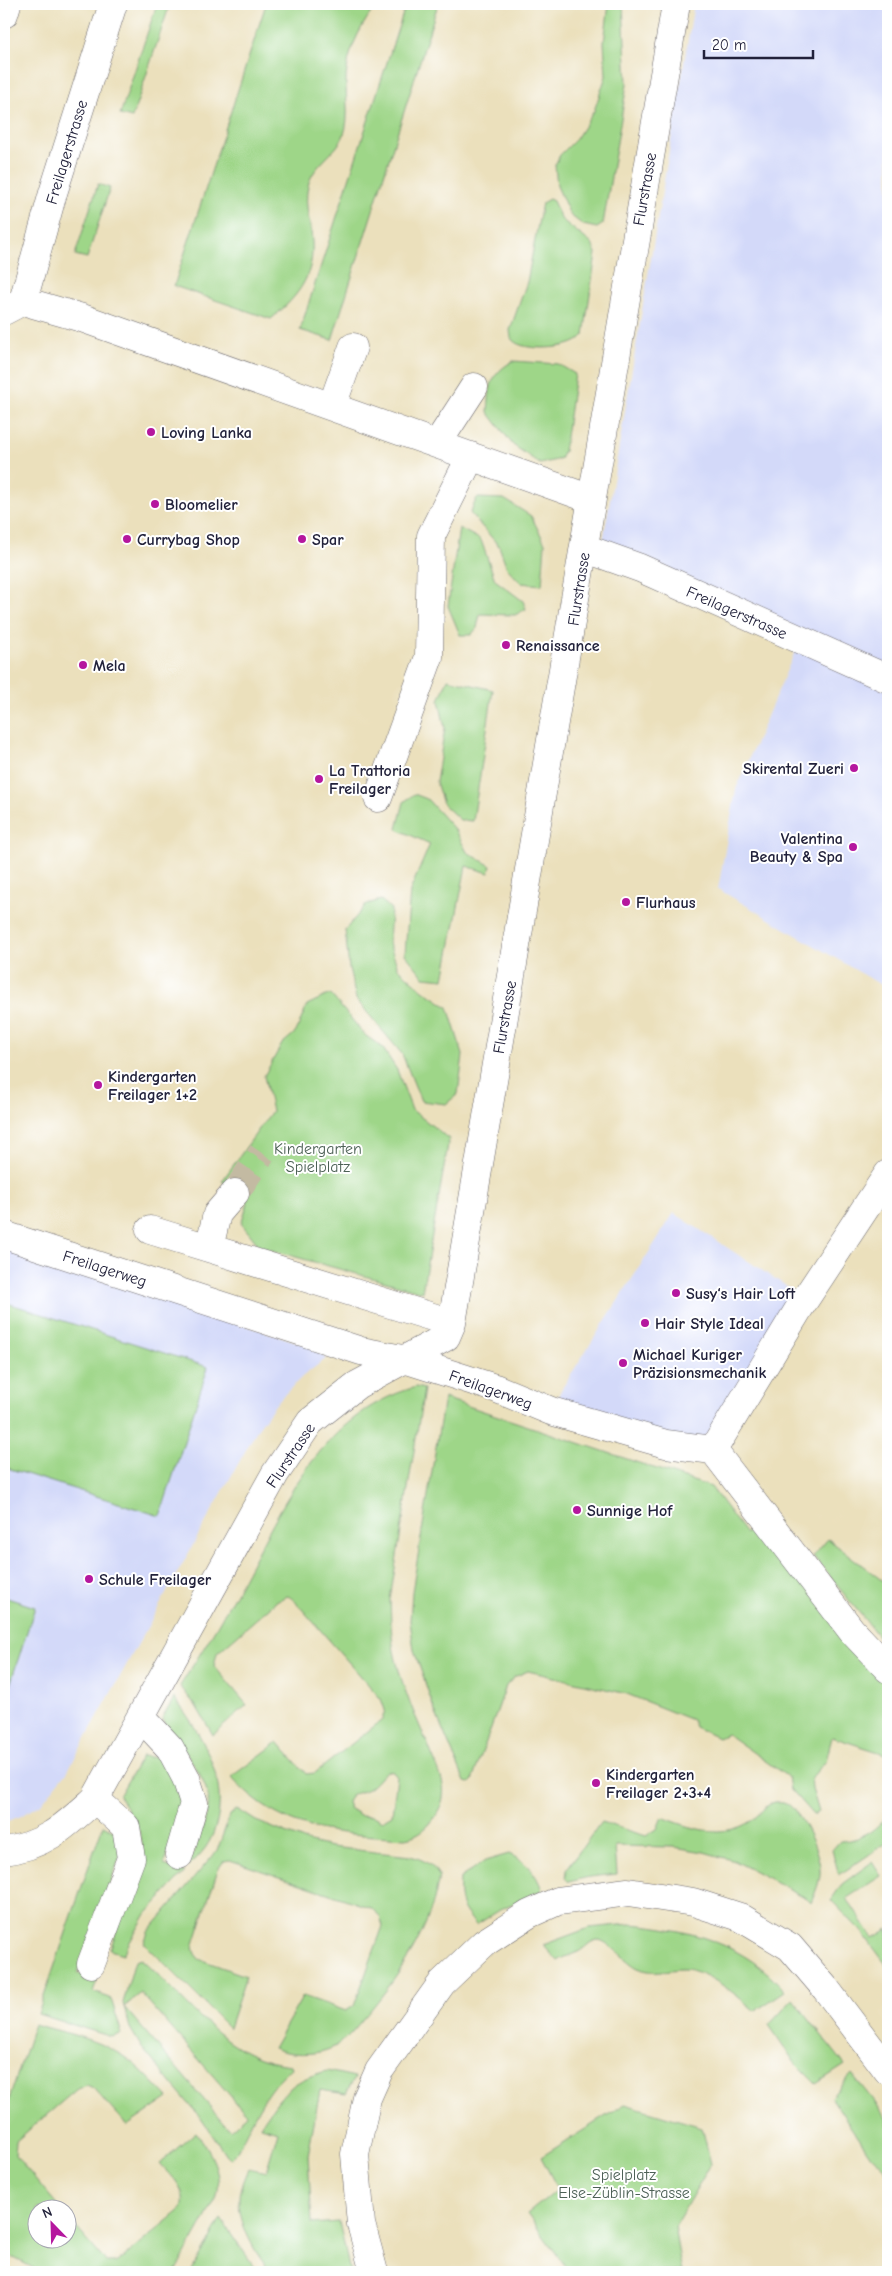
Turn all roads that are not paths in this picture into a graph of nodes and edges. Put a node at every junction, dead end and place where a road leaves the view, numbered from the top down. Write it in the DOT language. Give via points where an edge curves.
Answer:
graph roads {
  1 [pos="7,4"];
  2 [pos="113,4"];
  3 [pos="676,4"];
  4 [pos="4,14"];
  5 [pos="13,306"];
  6 [pos="353,347"];
  7 [pos="474,387"];
  8 [pos="320,402"];
  9 [pos="438,444"];
  10 [pos="471,456"];
  11 [pos="591,500"];
  12 [pos="584,548"];
  13 [pos="888,679"];
  14 [pos="378,798"];
  15 [pos="888,1174"];
  16 [pos="235,1192"];
  17 [pos="150,1230"];
  18 [pos="4,1235"];
  19 [pos="209,1248"];
  20 [pos="452,1323"];
  21 [pos="407,1360"];
  22 [pos="713,1450"];
  23 [pos="888,1669"];
  24 [pos="141,1716"];
  25 [pos="95,1799"];
  26 [pos="4,1851"];
  27 [pos="179,1856"];
  28 [pos="91,1964"];
  29 [pos="888,2071"];
  30 [pos="374,2272"];
  1 -- 4 [label="street"];
  2 -- 5 [label="street, Freilagerstrasse"];
  3 -- 11 [label="street, Flurstrasse"];
  5 -- 8 [label="street, Freilagerstrasse" via="82,318"];
  6 -- 8 [label="street"];
  7 -- 9 [label="street"];
  8 -- 9 [label="street, Freilagerstrasse"];
  9 -- 10 [label="street, Freilagerstrasse"];
  10 -- 11 [label="street, Freilagerstrasse"];
  10 -- 14 [label="street" via="431,536 429,656"];
  11 -- 12 [label="street, Flurstrasse"];
  12 -- 13 [label="street, Freilagerstrasse" via="640,568"];
  12 -- 20 [label="street, Flurstrasse"];
  15 -- 22 [label="street" via="800,1307"];
  16 -- 19 [label="street" via="218,1214"];
  17 -- 19 [label="street"];
  18 -- 21 [label="street, Freilagerweg" via="361,1351"];
  19 -- 20 [label="street"];
  20 -- 21 [label="street, Flurstrasse" via="446,1337"];
  21 -- 22 [label="street, Freilagerweg" via="495,1388 551,1411 666,1444"];
  21 -- 24 [label="street, Flurstrasse" via="357,1385 310,1422 275,1474"];
  22 -- 23 [label="street" via="852,1631"];
  24 -- 25 [label="street, Flurstrasse"];
  24 -- 27 [label="street" via="170,1748 194,1802"];
  25 -- 26 [label="street, Flurstrasse" via="51,1837 18,1850"];
  25 -- 28 [label="street" via="126,1827 131,1858"];
  29 -- 30 [label="street" via="790,1947 740,1917 693,1902 628,1892 558,1901 529,1914 484,1942 442,1983 379,2071 367,2098 356,2154 361,2224"];
}
